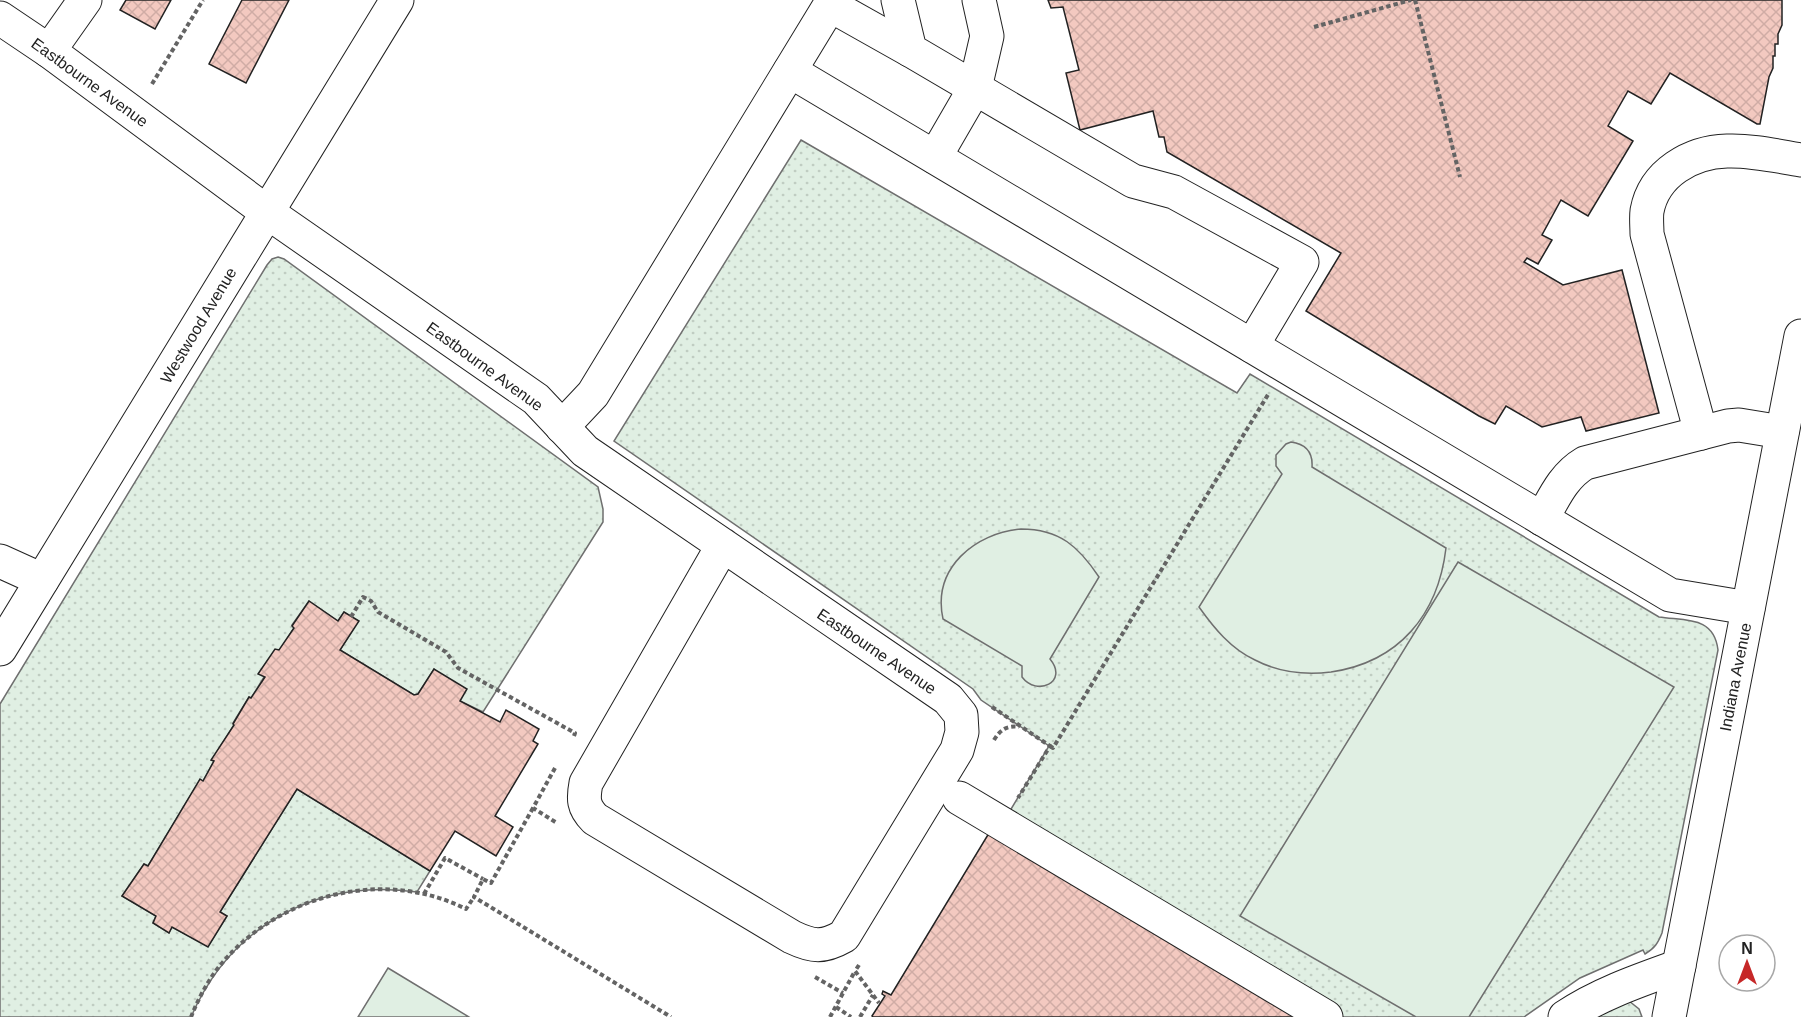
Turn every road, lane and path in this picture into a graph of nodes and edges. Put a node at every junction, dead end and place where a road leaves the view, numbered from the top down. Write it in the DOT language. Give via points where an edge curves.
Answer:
graph roads {
  1 [pos="85,0"];
  2 [pos="203,0"];
  3 [pos="397,0"];
  4 [pos="898,0"];
  5 [pos="979,0"];
  6 [pos="1413,0"];
  7 [pos="831,2"];
  8 [pos="0,18"];
  9 [pos="1314,27"];
  10 [pos="910,50"];
  11 [pos="49,51"];
  12 [pos="790,71"];
  13 [pos="152,84"];
  14 [pos="975,88"];
  15 [pos="935,157"];
  16 [pos="1801,160"];
  17 [pos="1460,177"];
  18 [pos="267,212"];
  19 [pos="1801,336"];
  20 [pos="1252,346"];
  21 [pos="1273,386"];
  22 [pos="562,427"];
  23 [pos="1782,432"];
  24 [pos="1701,433"];
  25 [pos="1542,519"];
  26 [pos="723,545"];
  27 [pos="0,561"];
  28 [pos="42,579"];
  29 [pos="1749,608"];
  30 [pos="351,617"];
  31 [pos="0,649"];
  32 [pos="989,705"];
  33 [pos="1021,727"];
  34 [pos="570,742"];
  35 [pos="1050,746"];
  36 [pos="989,749"];
  37 [pos="560,761"];
  38 [pos="948,792"];
  39 [pos="533,808"];
  40 [pos="1002,824"];
  41 [pos="563,826"];
  42 [pos="483,879"];
  43 [pos="424,894"];
  44 [pos="474,897"];
  45 [pos="856,962"];
  46 [pos="1679,966"];
  47 [pos="855,971"];
  48 [pos="821,972"];
  49 [pos="1619,988"];
  50 [pos="843,993"];
  51 [pos="873,995"];
  52 [pos="879,1003"];
  53 [pos="836,1007"];
  54 [pos="191,1017"];
  55 [pos="671,1017"];
  56 [pos="830,1017"];
  57 [pos="851,1017"];
  58 [pos="860,1017"];
  59 [pos="1326,1017"];
  60 [pos="1565,1017"];
  61 [pos="1658,1017"];
  62 [pos="1669,1017"];
  1 -- 11 [label="street"];
  2 -- 13 [label="path"];
  3 -- 18 [label="street, Westwood Avenue"];
  4 -- 10 [label="street"];
  5 -- 14 [label="street" via="987,36"];
  6 -- 9 [label="path"];
  6 -- 17 [label="path"];
  7 -- 10 [label="street"];
  7 -- 12 [label="street"];
  8 -- 11 [label="street, Eastbourne Avenue"];
  10 -- 14 [label="street"];
  11 -- 18 [label="street, Eastbourne Avenue"];
  12 -- 15 [label="street"];
  12 -- 22 [label="street" via="592,394"];
  14 -- 15 [label="street"];
  14 -- 20 [label="street" via="1133,181 1174,192 1302,262"];
  15 -- 20 [label="street"];
  16 -- 24 [label="street" via="1727,151 1702,154 1683,161 1666,174 1653,193 1647,211 1647,234"];
  18 -- 22 [label="street, Eastbourne Avenue" via="536,399"];
  18 -- 28 [label="street, Westwood Avenue"];
  19 -- 23 [label="street, Indiana Avenue"];
  20 -- 25 [label="street"];
  21 -- 35 [label="path" via="1053,748"];
  22 -- 26 [label="street, Eastbourne Avenue" via="585,452"];
  23 -- 24 [label="street" via="1739,425"];
  23 -- 29 [label="street, Indiana Avenue"];
  24 -- 25 [label="street" via="1585,464 1566,478"];
  25 -- 29 [label="street" via="1670,595"];
  26 -- 38 [label="street, Eastbourne Avenue" via="948,699 961,715 962,732"];
  26 -- 38 [label="street, Eastbourne Avenue" via="586,783 586,810 792,937 820,946 844,936"];
  27 -- 28 [label="street"];
  28 -- 31 [label="street, Westwood Avenue"];
  29 -- 46 [label="street, Indiana Avenue"];
  30 -- 34 [label="path" via="363,597 371,601 378,612 446,652 458,668 575,733"];
  32 -- 33 [label="path"];
  33 -- 35 [label="path"];
  33 -- 36 [label="path" via="999,731"];
  35 -- 40 [label="path"];
  37 -- 39 [label="path"];
  38 -- 40 [label="street"];
  39 -- 41 [label="path"];
  39 -- 42 [label="path" via="491,883"];
  40 -- 59 [label="street"];
  42 -- 43 [label="path" via="445,858"];
  42 -- 44 [label="path"];
  43 -- 44 [label="path" via="466,909"];
  43 -- 54 [label="path" via="396,889 357,890 318,899 283,914 252,934 214,973"];
  44 -- 55 [label="path"];
  45 -- 47 [label="path" via="864,956"];
  46 -- 49 [label="street"];
  46 -- 62 [label="street, Indiana Avenue"];
  47 -- 50 [label="path"];
  47 -- 51 [label="path"];
  48 -- 50 [label="path" via="812,974"];
  49 -- 60 [label="street"];
  49 -- 61 [label="street" via="1632,988 1643,994 1652,1002"];
  50 -- 53 [label="path"];
  51 -- 52 [label="path"];
  51 -- 58 [label="path"];
  53 -- 56 [label="path"];
  53 -- 57 [label="path"];
}
